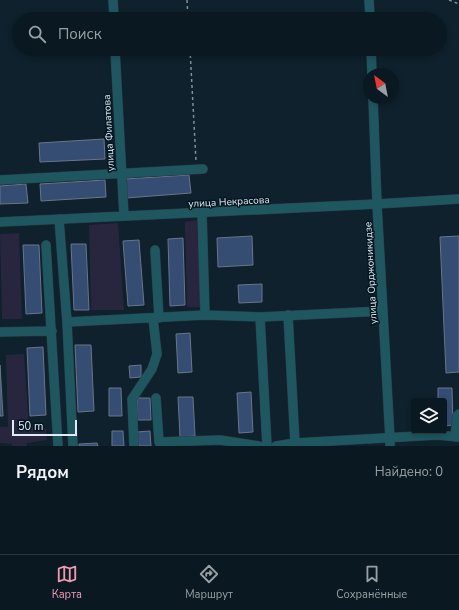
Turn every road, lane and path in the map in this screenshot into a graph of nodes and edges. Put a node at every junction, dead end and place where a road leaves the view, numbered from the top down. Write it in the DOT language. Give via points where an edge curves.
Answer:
graph roads {
  1 [pos="113,0"];
  2 [pos="187,0"];
  3 [pos="369,0"];
  4 [pos="449,0"];
  5 [pos="459,4"];
  6 [pos="114,12"];
  7 [pos="188,12"];
  8 [pos="370,12"];
  9 [pos="115,56"];
  10 [pos="191,56"];
  11 [pos="371,56"];
  12 [pos="372,68"];
  13 [pos="373,104"];
  14 [pos="200,169"];
  15 [pos="121,173"];
  16 [pos="0,180"];
  17 [pos="459,199"];
  18 [pos="377,204"];
  19 [pos="202,213"];
  20 [pos="124,216"];
  21 [pos="59,219"];
  22 [pos="0,222"];
  23 [pos="46,245"];
  24 [pos="155,250"];
  25 [pos="383,311"];
  26 [pos="205,315"];
  27 [pos="288,316"];
  28 [pos="260,317"];
  29 [pos="156,318"];
  30 [pos="67,322"];
  31 [pos="52,331"];
  32 [pos="0,332"];
  33 [pos="156,398"];
  34 [pos="459,414"];
  35 [pos="72,431"];
  36 [pos="457,437"];
  37 [pos="390,442"];
  38 [pos="295,443"];
  39 [pos="58,444"];
  40 [pos="73,446"];
  41 [pos="134,446"];
  42 [pos="259,446"];
  43 [pos="267,446"];
  44 [pos="276,446"];
  1 -- 6 [label="street"];
  2 -- 7 [label="path"];
  3 -- 8 [label="street"];
  4 -- 5 [label="path"];
  9 -- 15 [label="street, улица Филатова"];
  10 -- 14 [label="path"];
  11 -- 12 [label="street"];
  13 -- 18 [label="street, улица Орджоникидзе"];
  14 -- 15 [label="street"];
  15 -- 16 [label="street"];
  15 -- 20 [label="street, улица Филатова"];
  17 -- 18 [label="street, улица Некрасова"];
  18 -- 19 [label="street, улица Некрасова"];
  18 -- 25 [label="street, улица Орджоникидзе"];
  19 -- 20 [label="street, улица Некрасова"];
  19 -- 26 [label="street"];
  20 -- 21 [label="street, улица Некрасова"];
  21 -- 22 [label="street, улица Некрасова"];
  21 -- 30 [label="street"];
  23 -- 31 [label="street"];
  24 -- 29 [label="street"];
  25 -- 27 [label="street"];
  25 -- 37 [label="street, улица Орджоникидзе"];
  26 -- 28 [label="street"];
  26 -- 29 [label="street"];
  27 -- 28 [label="street"];
  27 -- 38 [label="street"];
  28 -- 43 [label="street"];
  29 -- 30 [label="street"];
  29 -- 41 [label="street" via="157,354 152,369 132,398"];
  30 -- 35 [label="street"];
  31 -- 32 [label="street"];
  31 -- 39 [label="street"];
  33 -- 42 [label="street" via="160,442 220,440"];
  34 -- 36 [label="street"];
  35 -- 39 [label="street"];
  35 -- 40 [label="street"];
  36 -- 37 [label="street" via="437,435"];
  37 -- 38 [label="street"];
  38 -- 44 [label="street"];
}
